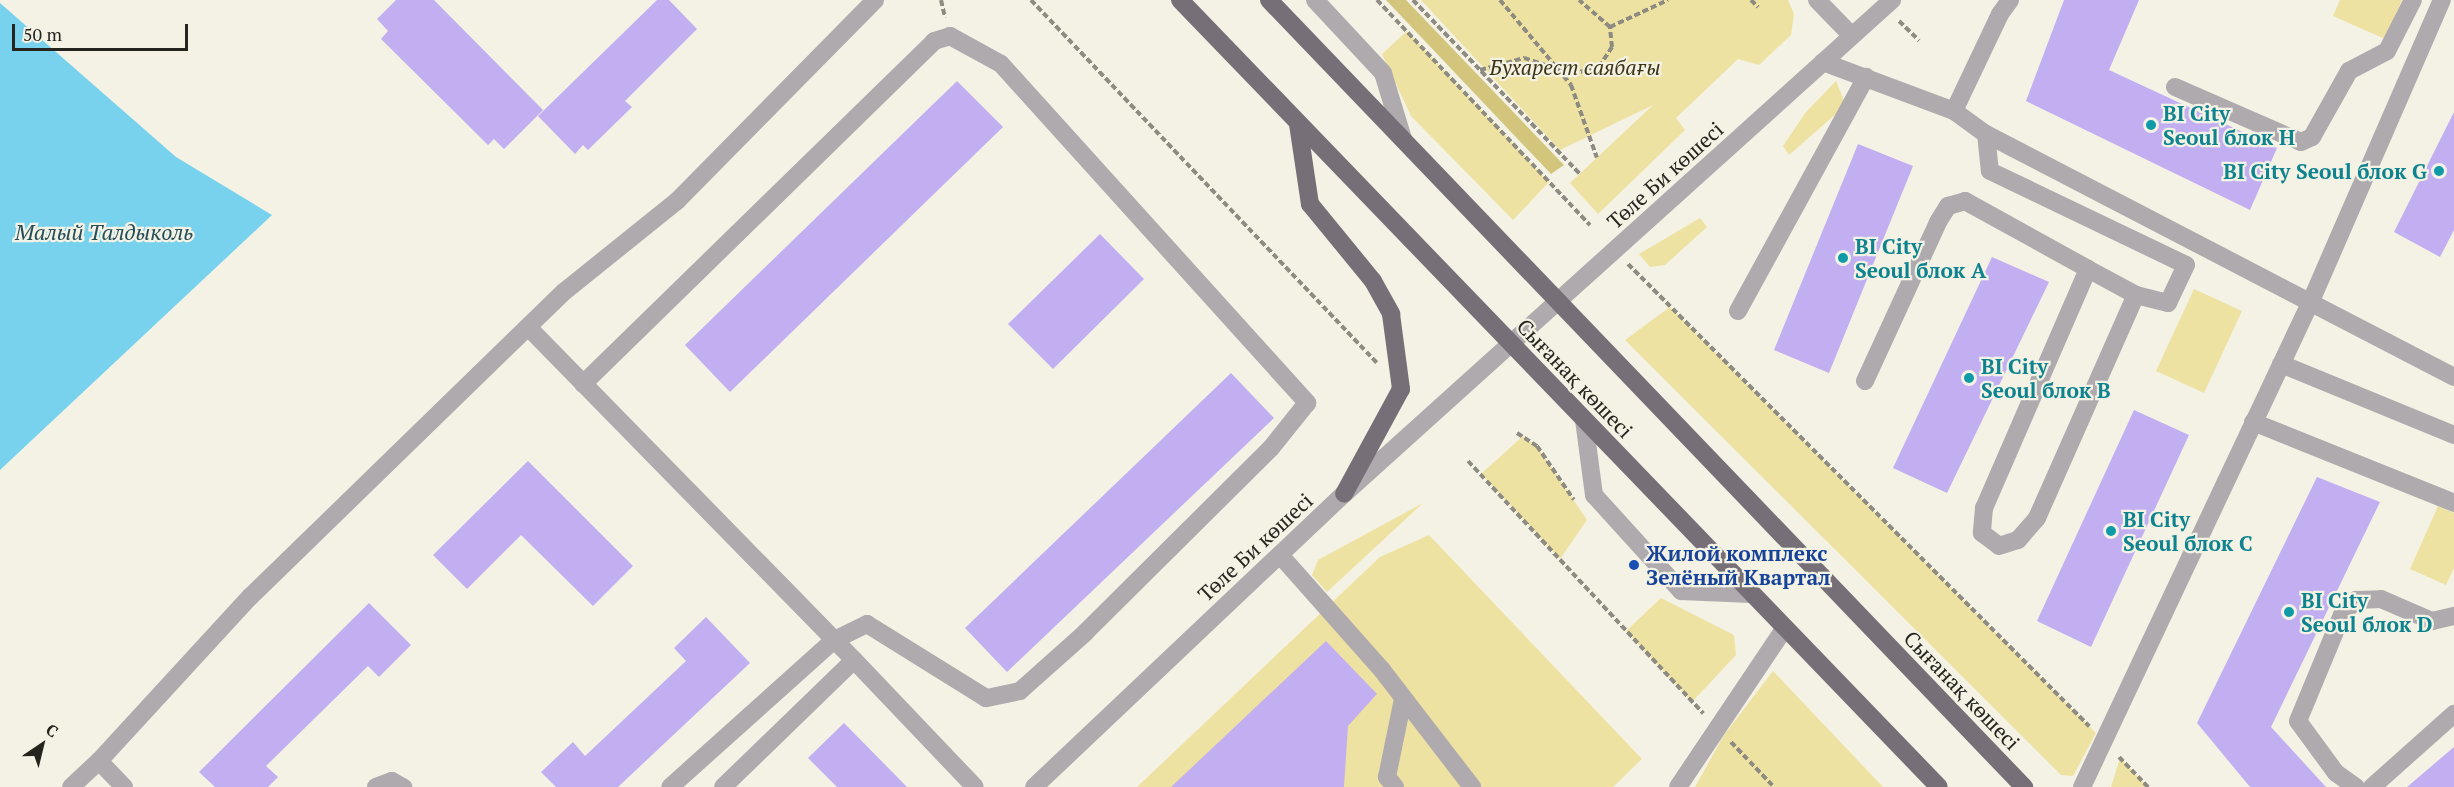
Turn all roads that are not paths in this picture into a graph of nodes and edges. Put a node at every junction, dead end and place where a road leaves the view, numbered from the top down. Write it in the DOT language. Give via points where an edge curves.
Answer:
graph roads {
  1 [pos="875,0"];
  2 [pos="1180,0"];
  3 [pos="1269,0"];
  4 [pos="1315,0"];
  5 [pos="1817,0"];
  6 [pos="1892,0"];
  7 [pos="2010,0"];
  8 [pos="2413,0"];
  9 [pos="2443,0"];
  10 [pos="1852,36"];
  11 [pos="1823,62"];
  12 [pos="1866,77"];
  13 [pos="2175,87"];
  14 [pos="1954,111"];
  15 [pos="1298,124"];
  16 [pos="1986,134"];
  17 [pos="1403,139"];
  18 [pos="2088,269"];
  19 [pos="2136,296"];
  20 [pos="2311,301"];
  21 [pos="1558,302"];
  22 [pos="1738,311"];
  23 [pos="528,327"];
  24 [pos="1511,345"];
  25 [pos="2281,364"];
  26 [pos="2454,377"];
  27 [pos="1865,381"];
  28 [pos="583,384"];
  29 [pos="1584,420"];
  30 [pos="2253,422"];
  31 [pos="2454,435"];
  32 [pos="1344,494"];
  33 [pos="2454,503"];
  34 [pos="1280,555"];
  35 [pos="1751,594"];
  36 [pos="2454,616"];
  37 [pos="1785,628"];
  38 [pos="834,640"];
  39 [pos="854,660"];
  40 [pos="1403,699"];
  41 [pos="2454,714"];
  42 [pos="99,761"];
  43 [pos="1389,784"];
  44 [pos="71,787"];
  45 [pos="124,787"];
  46 [pos="376,787"];
  47 [pos="403,787"];
  48 [pos="670,787"];
  49 [pos="723,787"];
  50 [pos="975,787"];
  51 [pos="1034,787"];
  52 [pos="1472,787"];
  53 [pos="1678,787"];
  54 [pos="1939,787"];
  55 [pos="2024,787"];
  56 [pos="2082,787"];
  57 [pos="2356,787"];
  58 [pos="2372,787"];
  1 -- 23 [label="street" via="677,201 565,291"];
  2 -- 15 [label="main road, Сығанақ көшесі"];
  3 -- 17 [label="main road, Сығанақ көшесі"];
  4 -- 17 [label="street" via="1383,73"];
  5 -- 10 [label="street"];
  6 -- 10 [label="street"];
  7 -- 14 [label="street"];
  8 -- 13 [label="street" via="2387,51 2349,71 2312,137 2301,142"];
  9 -- 20 [label="street"];
  10 -- 11 [label="street"];
  11 -- 12 [label="street"];
  11 -- 21 [label="street, Төле Би көшесі"];
  12 -- 14 [label="street"];
  12 -- 22 [label="street"];
  14 -- 16 [label="street"];
  15 -- 24 [label="main road, Сығанақ көшесі"];
  15 -- 32 [label="main road" via="1310,204 1373,281 1391,314 1401,389"];
  16 -- 19 [label="street" via="1990,171 2186,265 2168,303"];
  16 -- 20 [label="street"];
  17 -- 21 [label="main road, Сығанақ көшесі"];
  18 -- 19 [label="street"];
  18 -- 19 [label="street" via="1984,508 1982,533 1999,546 2018,540 2037,518"];
  18 -- 27 [label="street" via="1965,201 1948,206"];
  20 -- 25 [label="street"];
  20 -- 26 [label="street"];
  21 -- 24 [label="street, Төле Би көшесі"];
  21 -- 55 [label="main road, Сығанақ көшесі"];
  23 -- 28 [label="street"];
  23 -- 42 [label="street" via="250,597"];
  24 -- 29 [label="main road, Сығанақ көшесі"];
  24 -- 32 [label="street, Төле Би көшесі"];
  25 -- 30 [label="street"];
  25 -- 31 [label="street"];
  28 -- 38 [label="street"];
  28 -- 38 [label="street" via="934,41 950,36 1001,64 1307,403 1270,448 1085,633 1020,692 986,698 867,624"];
  29 -- 35 [label="main road, Сығанақ көшесі"];
  29 -- 35 [label="street" via="1594,495 1681,591"];
  30 -- 33 [label="street"];
  30 -- 56 [label="street"];
  32 -- 34 [label="street, Төле Би көшесі"];
  34 -- 40 [label="street" via="1383,670"];
  34 -- 51 [label="street, Төле Би көшесі"];
  35 -- 37 [label="main road, Сығанақ көшесі"];
  36 -- 57 [label="street" via="2450,620 2432,621 2381,599 2356,600 2342,615 2298,721 2337,773"];
  37 -- 53 [label="street"];
  37 -- 54 [label="main road, Сығанақ көшесі"];
  38 -- 39 [label="street"];
  38 -- 48 [label="street"];
  39 -- 49 [label="street"];
  39 -- 50 [label="street"];
  40 -- 43 [label="street"];
  40 -- 52 [label="street"];
  41 -- 58 [label="street"];
  42 -- 44 [label="street"];
  42 -- 45 [label="street"];
  46 -- 47 [label="street" via="392,781"];
}
